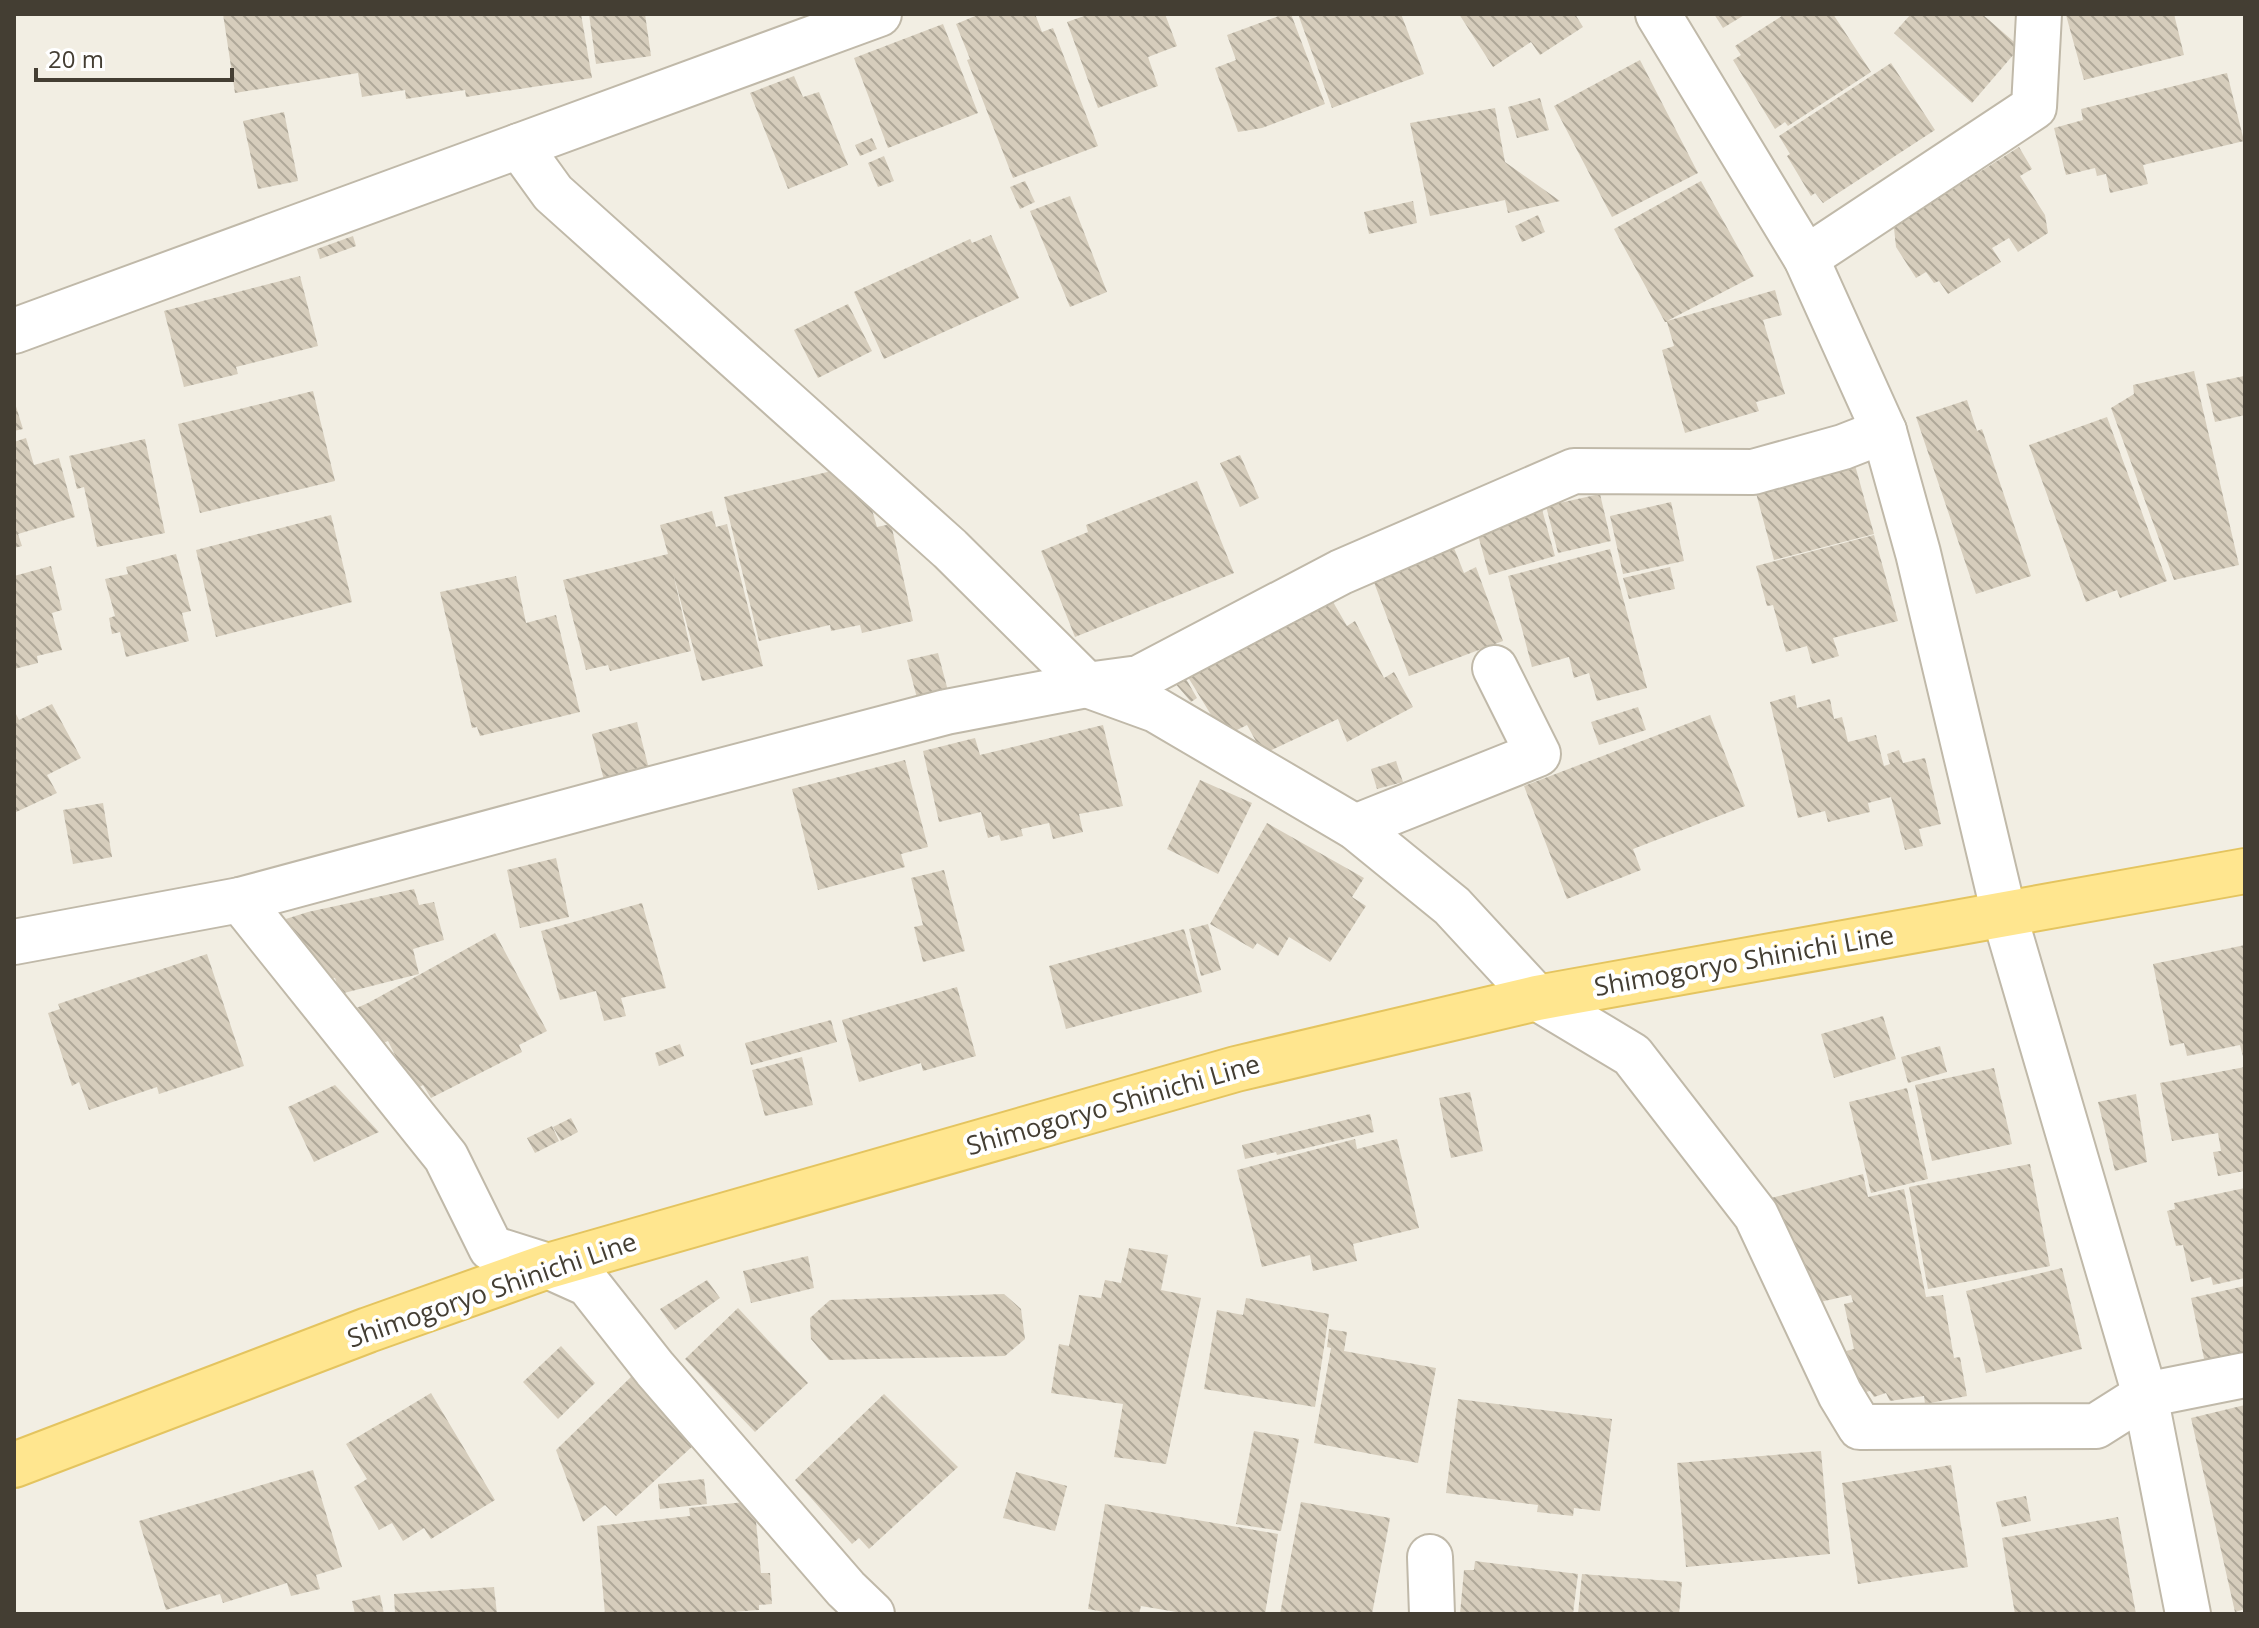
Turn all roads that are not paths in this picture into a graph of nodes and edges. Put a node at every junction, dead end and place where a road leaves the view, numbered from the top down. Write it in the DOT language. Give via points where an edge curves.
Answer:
graph roads {
  1 [pos="879,14"];
  2 [pos="1658,14"];
  3 [pos="2039,14"];
  4 [pos="519,146"];
  5 [pos="1806,258"];
  6 [pos="14,331"];
  7 [pos="1884,431"];
  8 [pos="1495,668"];
  9 [pos="1087,685"];
  10 [pos="1355,827"];
  11 [pos="2245,871"];
  12 [pos="240,900"];
  13 [pos="2004,914"];
  14 [pos="14,942"];
  15 [pos="1537,998"];
  16 [pos="548,1266"];
  17 [pos="2245,1375"];
  18 [pos="2145,1395"];
  19 [pos="14,1465"];
  20 [pos="1430,1557"];
  21 [pos="872,1614"];
  22 [pos="1432,1614"];
  23 [pos="2188,1614"];
  1 -- 4 [label="street"];
  2 -- 5 [label="street"];
  3 -- 5 [label="street" via="2034,107"];
  4 -- 6 [label="street"];
  4 -- 9 [label="street" via="553,193 950,549"];
  5 -- 7 [label="street"];
  7 -- 9 [label="street" via="1753,472 1574,471 1341,572 1139,678"];
  7 -- 13 [label="street"];
  8 -- 10 [label="street" via="1538,754"];
  9 -- 10 [label="street" via="1156,710"];
  9 -- 12 [label="street" via="946,712"];
  10 -- 15 [label="street" via="1452,906"];
  11 -- 13 [label="main road, Shimogoryo Shinichi Line"];
  12 -- 14 [label="street"];
  12 -- 16 [label="street" via="446,1157 491,1248"];
  13 -- 15 [label="main road, Shimogoryo Shinichi Line"];
  13 -- 18 [label="street"];
  15 -- 16 [label="main road, Shimogoryo Shinichi Line" via="1236,1069"];
  15 -- 18 [label="street" via="1632,1055 1756,1215 1860,1427 2096,1426"];
  16 -- 19 [label="main road, Shimogoryo Shinichi Line"];
  16 -- 21 [label="street" via="588,1284 655,1369"];
  17 -- 18 [label="street"];
  18 -- 23 [label="street"];
  20 -- 22 [label="street"];
}
